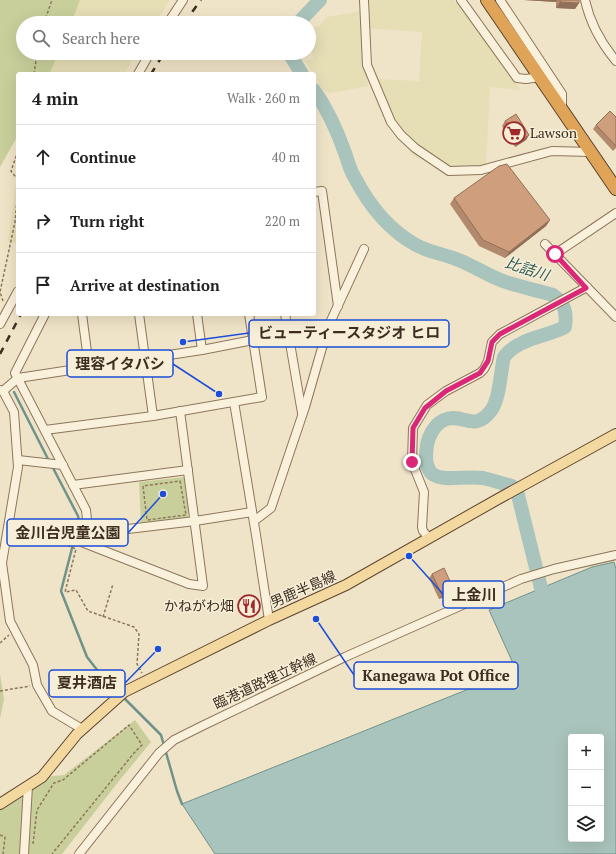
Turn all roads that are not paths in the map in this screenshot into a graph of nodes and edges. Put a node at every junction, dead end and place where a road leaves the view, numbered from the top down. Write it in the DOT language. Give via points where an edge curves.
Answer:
graph roads {
  1 [pos="182,0"];
  2 [pos="364,0"];
  3 [pos="461,0"];
  4 [pos="487,0"];
  5 [pos="500,0"];
  6 [pos="585,0"];
  7 [pos="172,16"];
  8 [pos="146,60"];
  9 [pos="616,61"];
  10 [pos="139,72"];
  11 [pos="540,77"];
  12 [pos="562,110"];
  13 [pos="591,152"];
  14 [pos="616,189"];
  15 [pos="316,192"];
  16 [pos="616,213"];
  17 [pos="545,244"];
  18 [pos="364,249"];
  19 [pos="555,254"];
  20 [pos="586,288"];
  21 [pos="16,295"];
  22 [pos="338,306"];
  23 [pos="44,316"];
  24 [pos="82,316"];
  25 [pos="139,316"];
  26 [pos="197,316"];
  27 [pos="249,316"];
  28 [pos="285,316"];
  29 [pos="616,317"];
  30 [pos="0,324"];
  31 [pos="253,340"];
  32 [pos="202,350"];
  33 [pos="146,359"];
  34 [pos="89,367"];
  35 [pos="18,378"];
  36 [pos="1,390"];
  37 [pos="234,402"];
  38 [pos="180,411"];
  39 [pos="153,416"];
  40 [pos="302,416"];
  41 [pos="45,430"];
  42 [pos="616,434"];
  43 [pos="18,460"];
  44 [pos="63,465"];
  45 [pos="188,470"];
  46 [pos="73,485"];
  47 [pos="252,512"];
  48 [pos="195,521"];
  49 [pos="254,521"];
  50 [pos="86,534"];
  51 [pos="429,538"];
  52 [pos="616,556"];
  53 [pos="269,620"];
  54 [pos="82,729"];
  55 [pos="28,786"];
  56 [pos="0,804"];
  57 [pos="24,854"];
  58 [pos="79,854"];
  1 -- 7 [label="street"];
  2 -- 13 [label="street" via="367,65 391,122 415,148 449,171 480,170 552,151"];
  3 -- 11 [label="street" via="517,78"];
  4 -- 11 [label="highway"];
  5 -- 12 [label="street" via="562,94"];
  6 -- 9 [label="street" via="601,41"];
  8 -- 10 [label="street"];
  11 -- 12 [label="highway"];
  12 -- 13 [label="highway"];
  13 -- 14 [label="highway"];
  15 -- 22 [label="street" via="322,191"];
  16 -- 19 [label="street"];
  17 -- 19 [label="street"];
  18 -- 22 [label="street"];
  19 -- 20 [label="street"];
  20 -- 29 [label="street"];
  20 -- 51 [label="street" via="500,334 492,342 484,369 427,405 416,422 412,435 412,462 424,492 422,527"];
  21 -- 30 [label="street"];
  22 -- 40 [label="street" via="328,327"];
  23 -- 35 [label="street" via="15,373"];
  24 -- 34 [label="street"];
  25 -- 33 [label="street"];
  26 -- 32 [label="street"];
  27 -- 31 [label="street"];
  28 -- 40 [label="street"];
  31 -- 32 [label="street"];
  31 -- 37 [label="street" via="262,397"];
  32 -- 33 [label="street"];
  33 -- 34 [label="street"];
  33 -- 39 [label="street"];
  34 -- 35 [label="street"];
  35 -- 36 [label="street"];
  35 -- 41 [label="street"];
  36 -- 43 [label="street" via="14,412"];
  37 -- 38 [label="street"];
  37 -- 47 [label="street"];
  38 -- 39 [label="street"];
  38 -- 45 [label="street"];
  39 -- 41 [label="street"];
  40 -- 49 [label="street" via="272,508"];
  41 -- 44 [label="street"];
  42 -- 51 [label="main road, 男鹿半島線"];
  43 -- 44 [label="street"];
  43 -- 54 [label="street" via="2,563 10,621 33,665 37,685 52,711"];
  44 -- 46 [label="street"];
  45 -- 46 [label="street"];
  45 -- 48 [label="street"];
  46 -- 50 [label="street" via="86,510"];
  47 -- 48 [label="street"];
  47 -- 49 [label="street"];
  48 -- 50 [label="street"];
  48 -- 50 [label="street" via="203,586 189,584 84,543"];
  49 -- 53 [label="street"];
  51 -- 53 [label="main road, 男鹿半島線" via="346,585"];
  52 -- 58 [label="street, 臨港道路埋立幹線" via="521,579 345,657 174,740 159,753"];
  53 -- 54 [label="main road, 男鹿半島線" via="120,695"];
  54 -- 55 [label="main road, 男鹿半島線" via="42,777"];
  55 -- 56 [label="main road, 男鹿半島線"];
  55 -- 57 [label="street"];
}
